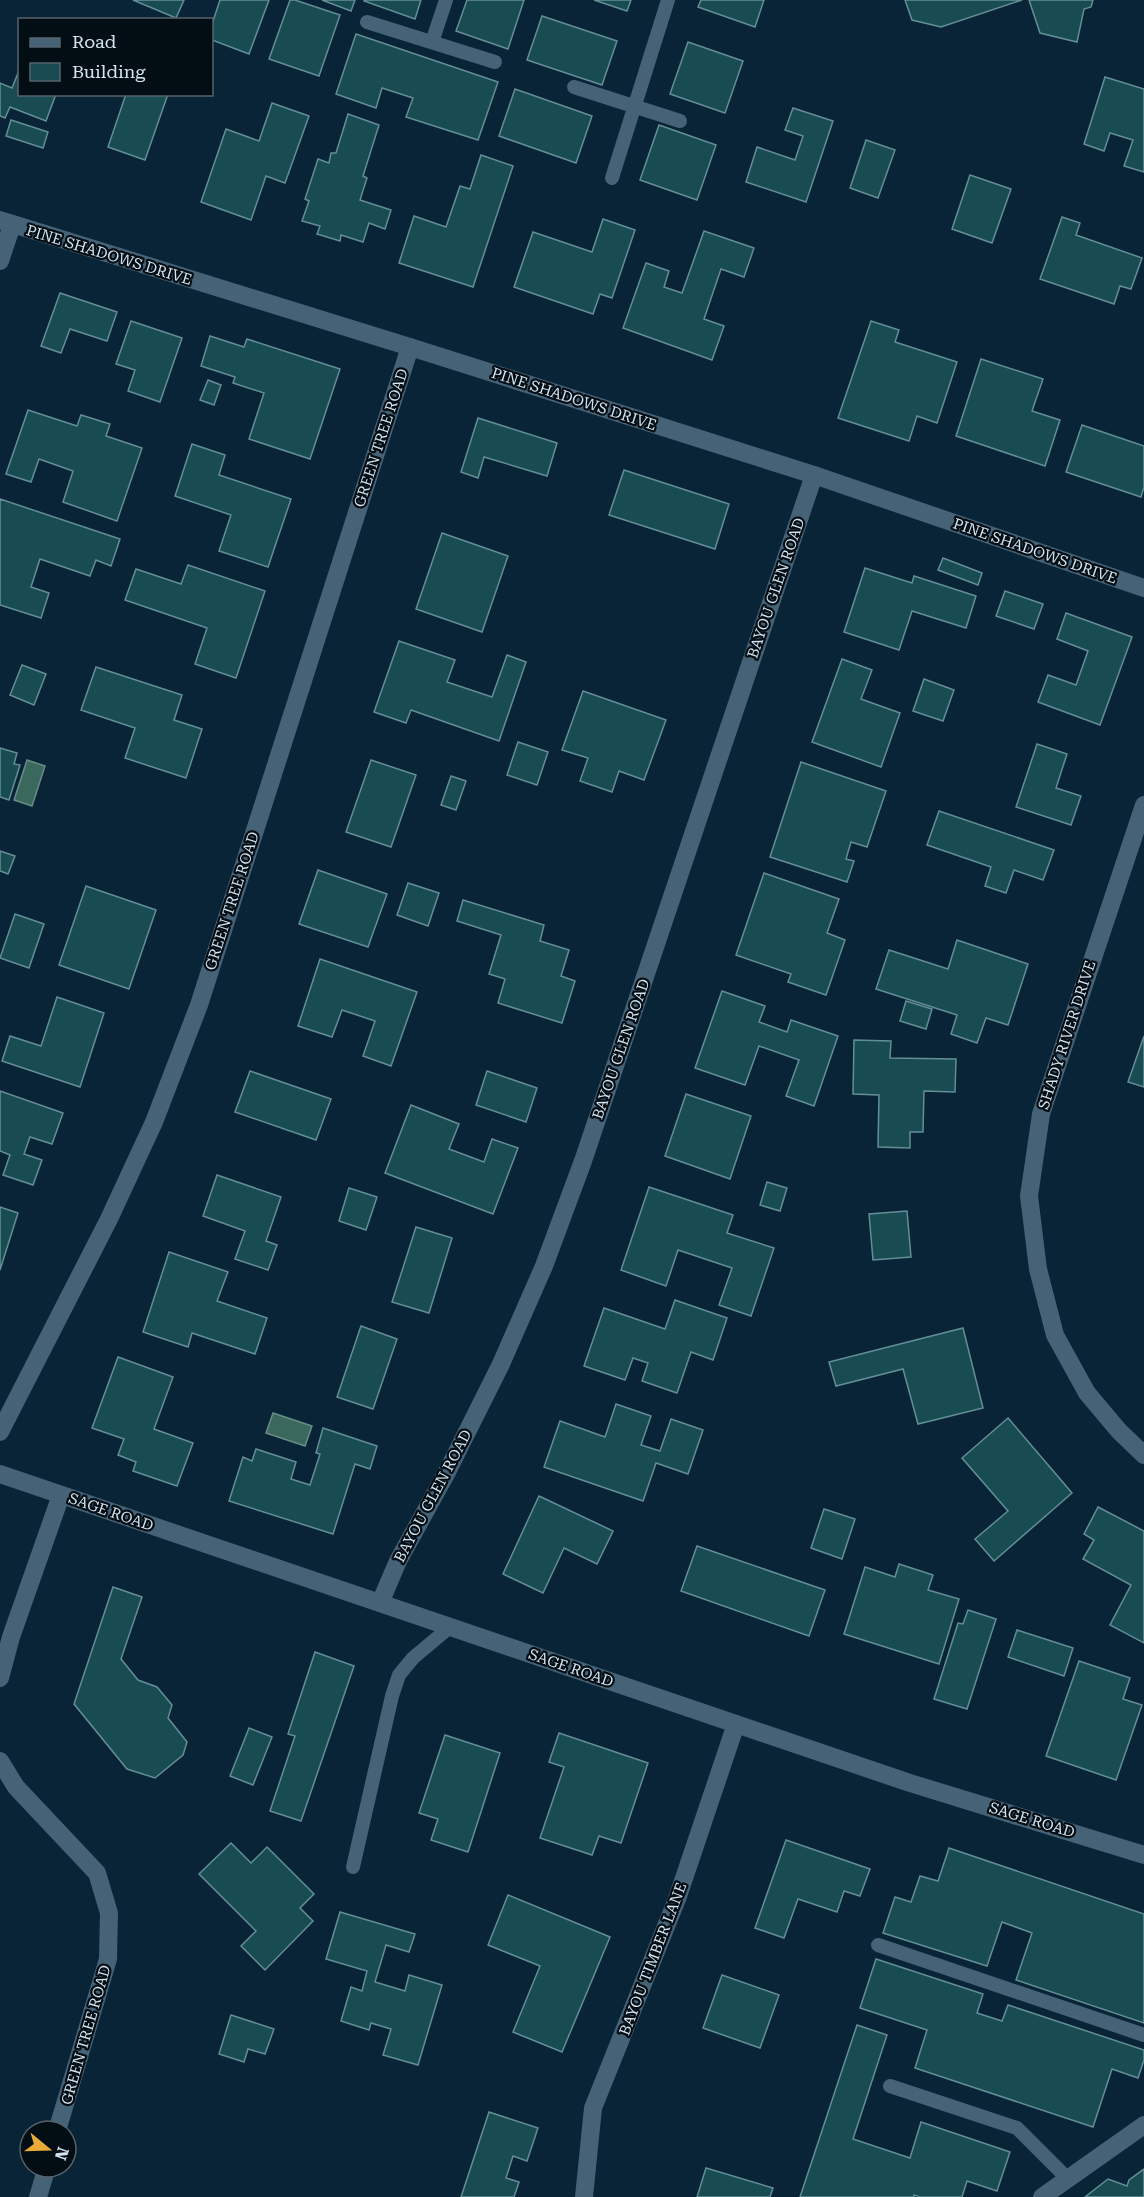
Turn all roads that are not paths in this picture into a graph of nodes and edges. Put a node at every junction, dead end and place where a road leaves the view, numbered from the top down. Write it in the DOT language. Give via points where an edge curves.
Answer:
graph roads {
  1 [pos="446,0"];
  2 [pos="668,0"];
  3 [pos="367,22"];
  4 [pos="432,42"];
  5 [pos="495,62"];
  6 [pos="574,87"];
  7 [pos="634,107"];
  8 [pos="680,121"];
  9 [pos="612,178"];
  10 [pos="6,223"];
  11 [pos="0,261"];
  12 [pos="410,347"];
  13 [pos="814,475"];
  14 [pos="1144,588"];
  15 [pos="1144,805"];
  16 [pos="0,1432"];
  17 [pos="1144,1455"];
  18 [pos="0,1474"];
  19 [pos="61,1495"];
  20 [pos="380,1603"];
  21 [pos="450,1627"];
  22 [pos="0,1678"];
  23 [pos="736,1724"];
  24 [pos="0,1761"];
  25 [pos="1144,1855"];
  26 [pos="353,1867"];
  27 [pos="878,1945"];
  28 [pos="1144,2035"];
  29 [pos="890,2086"];
  30 [pos="61,2119"];
  31 [pos="1144,2125"];
  32 [pos="1067,2178"];
  33 [pos="43,2179"];
  34 [pos="38,2197"];
  35 [pos="584,2197"];
  36 [pos="1042,2197"];
  1 -- 4 [label="lane"];
  2 -- 7 [label="lane"];
  3 -- 4 [label="lane"];
  4 -- 5 [label="lane"];
  6 -- 7 [label="lane"];
  7 -- 8 [label="lane"];
  7 -- 9 [label="lane"];
  10 -- 11 [label="street"];
  10 -- 12 [label="street, PINE SHADOWS DRIVE"];
  12 -- 13 [label="street, PINE SHADOWS DRIVE"];
  12 -- 16 [label="street, GREEN TREE ROAD" via="199,1005 154,1122 109,1219"];
  13 -- 14 [label="street, PINE SHADOWS DRIVE"];
  13 -- 20 [label="street, BAYOU GLEN ROAD" via="544,1266 501,1364"];
  15 -- 17 [label="street, SHADY RIVER DRIVE" via="1041,1114 1029,1196 1038,1269 1055,1335 1087,1393"];
  18 -- 19 [label="street, SAGE ROAD"];
  19 -- 20 [label="street, SAGE ROAD"];
  19 -- 22 [label="street"];
  20 -- 21 [label="street, SAGE ROAD"];
  21 -- 23 [label="street, SAGE ROAD"];
  21 -- 26 [label="lane" via="399,1674"];
  23 -- 25 [label="street, SAGE ROAD"];
  23 -- 35 [label="street, BAYOU TIMBER LANE" via="677,1899 593,2108"];
  24 -- 30 [label="street, GREEN TREE ROAD" via="16,1787 97,1873 110,1912 108,1959"];
  27 -- 28 [label="lane"];
  29 -- 32 [label="lane" via="1017,2128"];
  31 -- 32 [label="street"];
  32 -- 36 [label="street"];
  33 -- 34 [label="street"];
}
